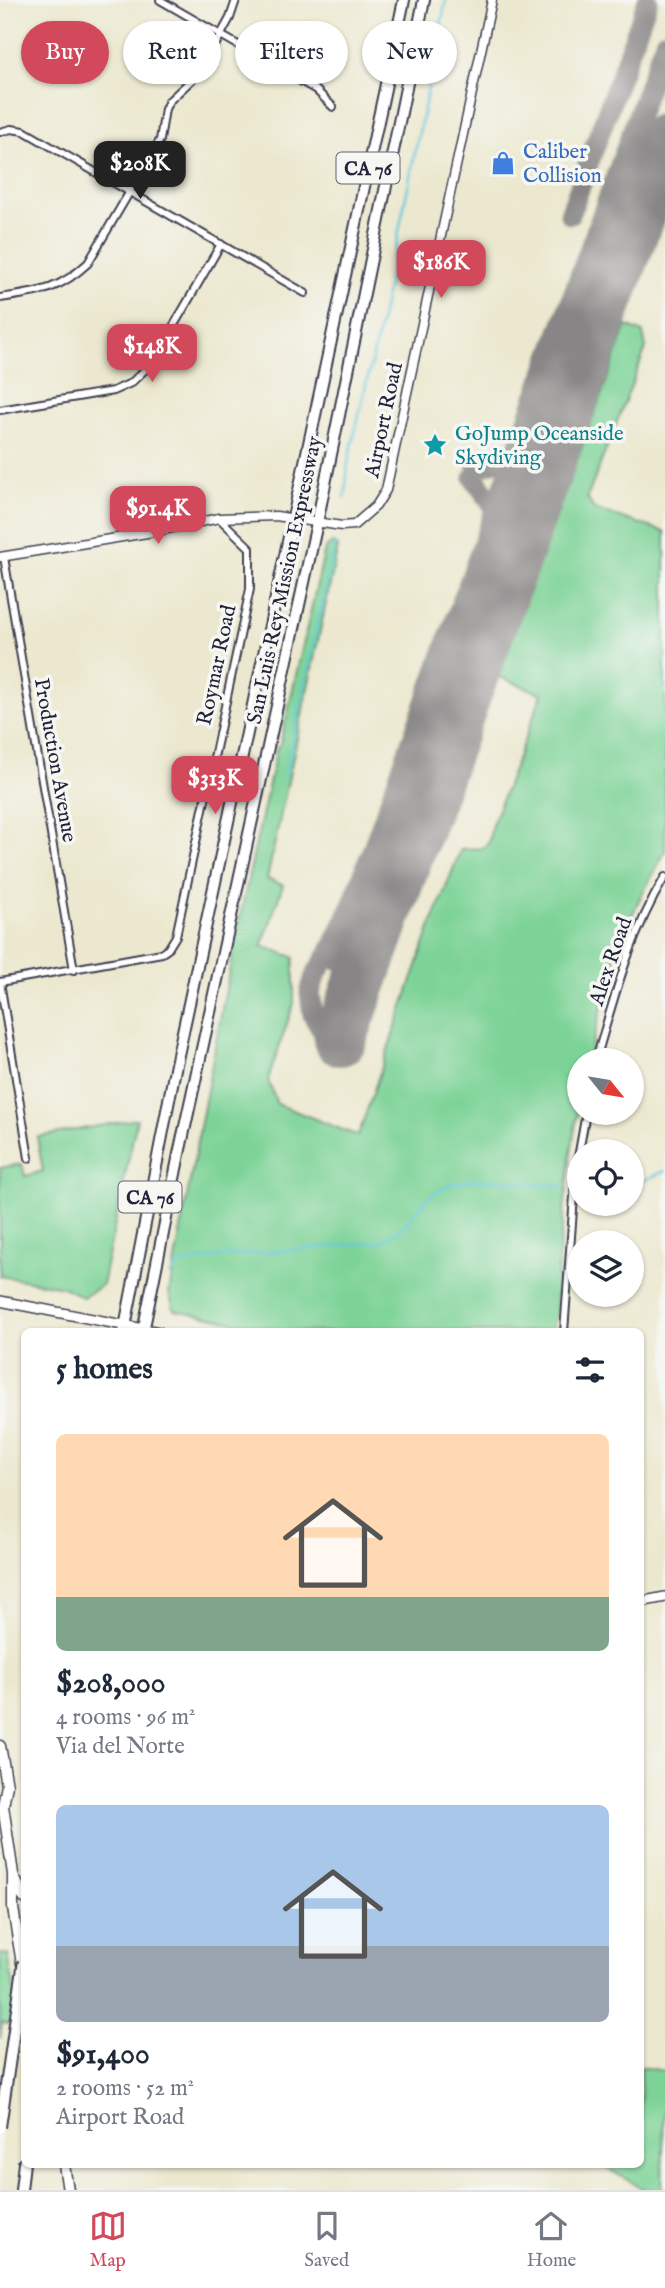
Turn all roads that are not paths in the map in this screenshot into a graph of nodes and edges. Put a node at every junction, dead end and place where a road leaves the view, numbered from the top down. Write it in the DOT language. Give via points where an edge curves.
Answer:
graph roads {
  1 [pos="160,0"];
  2 [pos="236,0"];
  3 [pos="404,0"];
  4 [pos="424,0"];
  5 [pos="492,0"];
  6 [pos="197,21"];
  7 [pos="221,35"];
  8 [pos="187,84"];
  9 [pos="333,107"];
  10 [pos="0,132"];
  11 [pos="130,191"];
  12 [pos="220,244"];
  13 [pos="305,293"];
  14 [pos="0,298"];
  15 [pos="0,410"];
  16 [pos="219,518"];
  17 [pos="294,518"];
  18 [pos="317,523"];
  19 [pos="2,557"];
  20 [pos="665,877"];
  21 [pos="74,970"];
  22 [pos="0,982"];
  23 [pos="599,1048"];
  24 [pos="584,1125"];
  25 [pos="29,1158"];
  26 [pos="0,1301"];
  27 [pos="124,1328"];
  28 [pos="144,1328"];
  29 [pos="565,1328"];
  30 [pos="665,1597"];
  31 [pos="644,1601"];
  32 [pos="0,1746"];
  33 [pos="1,1804"];
  34 [pos="13,1874"];
  35 [pos="21,1891"];
  36 [pos="21,1960"];
  37 [pos="21,1982"];
  38 [pos="0,2128"];
  39 [pos="23,2168"];
  40 [pos="64,2168"];
  41 [pos="21,2190"];
  42 [pos="68,2190"];
  1 -- 6 [label="street"];
  2 -- 7 [label="street"];
  3 -- 17 [label="highway, San Luis Rey Mission Expressway / CA 76"];
  4 -- 18 [label="highway, San Luis Rey Mission Expressway / CA 76"];
  5 -- 18 [label="street, Airport Road" via="386,490 354,525"];
  7 -- 9 [label="street" via="316,90"];
  8 -- 11 [label="street" via="169,101 160,140"];
  10 -- 11 [label="street" via="24,131"];
  11 -- 12 [label="street"];
  11 -- 14 [label="street" via="96,251 73,277 55,287"];
  12 -- 13 [label="street"];
  12 -- 15 [label="street" via="152,363 140,376 113,391"];
  16 -- 17 [label="street, Airport Road"];
  16 -- 19 [label="street, Airport Road"];
  16 -- 21 [label="street, Roymar Road" via="250,548 250,589 176,936 162,953"];
  17 -- 18 [label="street, Airport Road"];
  17 -- 27 [label="highway, San Luis Rey Mission Expressway / CA 76"];
  18 -- 28 [label="highway, San Luis Rey Mission Expressway / CA 76"];
  19 -- 21 [label="street, Production Avenue"];
  20 -- 23 [label="street, Alex Road" via="649,903"];
  21 -- 22 [label="street, Roymar Road"];
  22 -- 25 [label="street"];
  24 -- 29 [label="street" via="576,1169"];
  26 -- 27 [label="main road"];
  30 -- 31 [label="main road"];
  32 -- 33 [label="main road" via="7,1785"];
  33 -- 34 [label="main road"];
  34 -- 35 [label="main road"];
  34 -- 36 [label="main road"];
  37 -- 38 [label="highway, bridge"];
  39 -- 41 [label="highway"];
  40 -- 42 [label="main road"];
}
